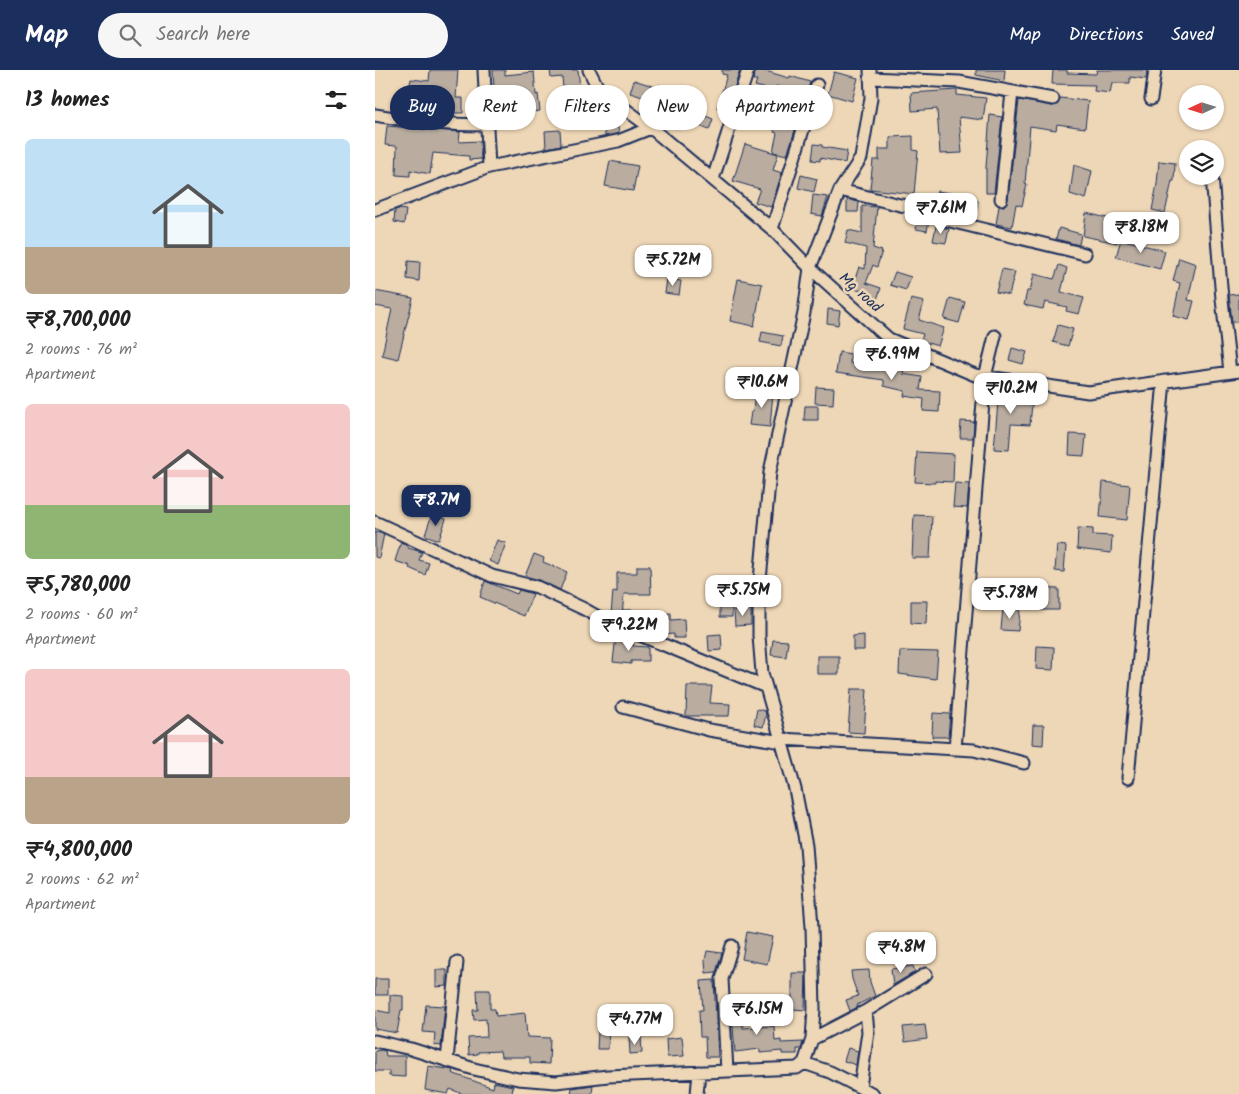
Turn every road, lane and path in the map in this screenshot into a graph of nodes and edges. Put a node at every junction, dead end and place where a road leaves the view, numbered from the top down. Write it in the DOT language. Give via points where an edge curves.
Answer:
graph roads {
  1 [pos="484,70"];
  2 [pos="589,70"];
  3 [pos="748,70"];
  4 [pos="1155,70"];
  5 [pos="871,74"];
  6 [pos="960,76"];
  7 [pos="485,85"];
  8 [pos="1012,92"];
  9 [pos="1053,99"];
  10 [pos="1151,99"];
  11 [pos="375,115"];
  12 [pos="639,119"];
  13 [pos="465,126"];
  14 [pos="486,130"];
  15 [pos="646,130"];
  16 [pos="653,130"];
  17 [pos="803,130"];
  18 [pos="489,166"];
  19 [pos="713,179"];
  20 [pos="1214,185"];
  21 [pos="840,190"];
  22 [pos="1001,199"];
  23 [pos="375,210"];
  24 [pos="772,229"];
  25 [pos="1085,254"];
  26 [pos="810,268"];
  27 [pos="995,336"];
  28 [pos="1234,371"];
  29 [pos="985,377"];
  30 [pos="1164,381"];
  31 [pos="375,522"];
  32 [pos="766,687"];
  33 [pos="623,707"];
  34 [pos="782,740"];
  35 [pos="955,749"];
  36 [pos="1023,763"];
  37 [pos="1128,778"];
  38 [pos="732,946"];
  39 [pos="457,962"];
  40 [pos="926,974"];
  41 [pos="866,1011"];
  42 [pos="812,1039"];
  43 [pos="375,1041"];
  44 [pos="447,1060"];
  45 [pos="804,1063"];
  46 [pos="727,1071"];
  47 [pos="699,1072"];
  48 [pos="859,1087"];
  49 [pos="555,1088"];
  50 [pos="697,1094"];
  51 [pos="873,1094"];
  1 -- 7 [label="street"];
  2 -- 12 [label="street, Mg road" via="599,90"];
  3 -- 19 [label="street"];
  4 -- 10 [label="street"];
  5 -- 6 [label="street"];
  5 -- 21 [label="street" via="871,98 861,158"];
  6 -- 8 [label="street"];
  8 -- 9 [label="street"];
  8 -- 22 [label="street"];
  11 -- 13 [label="street"];
  14 -- 18 [label="street"];
  15 -- 18 [label="street" via="618,141"];
  16 -- 19 [label="street, Mg road"];
  17 -- 24 [label="street"];
  18 -- 23 [label="street"];
  19 -- 24 [label="street, Mg road"];
  20 -- 28 [label="street" via="1222,299"];
  21 -- 25 [label="street" via="921,208 946,220"];
  21 -- 26 [label="street"];
  24 -- 26 [label="street, Mg road"];
  26 -- 29 [label="street, Mg road" via="889,339"];
  26 -- 32 [label="street" via="804,313 770,472 759,592 759,636"];
  27 -- 29 [label="street"];
  28 -- 30 [label="street, Mg road"];
  29 -- 30 [label="street, Mg road" via="1088,392"];
  29 -- 35 [label="street"];
  30 -- 37 [label="street"];
  31 -- 32 [label="street" via="492,576 537,587 616,627"];
  32 -- 34 [label="street"];
  33 -- 34 [label="street" via="709,730"];
  34 -- 35 [label="street"];
  34 -- 42 [label="street" via="807,845 812,927"];
  35 -- 36 [label="street" via="974,750"];
  38 -- 46 [label="street" via="722,979"];
  39 -- 44 [label="street"];
  40 -- 41 [label="street"];
  41 -- 42 [label="street"];
  41 -- 48 [label="street" via="868,1032"];
  42 -- 45 [label="street"];
  43 -- 44 [label="street"];
  44 -- 49 [label="street"];
  45 -- 46 [label="street" via="797,1068"];
  45 -- 48 [label="street"];
  46 -- 47 [label="street"];
  47 -- 49 [label="street" via="608,1076"];
  47 -- 50 [label="street"];
  48 -- 51 [label="street"];
}
